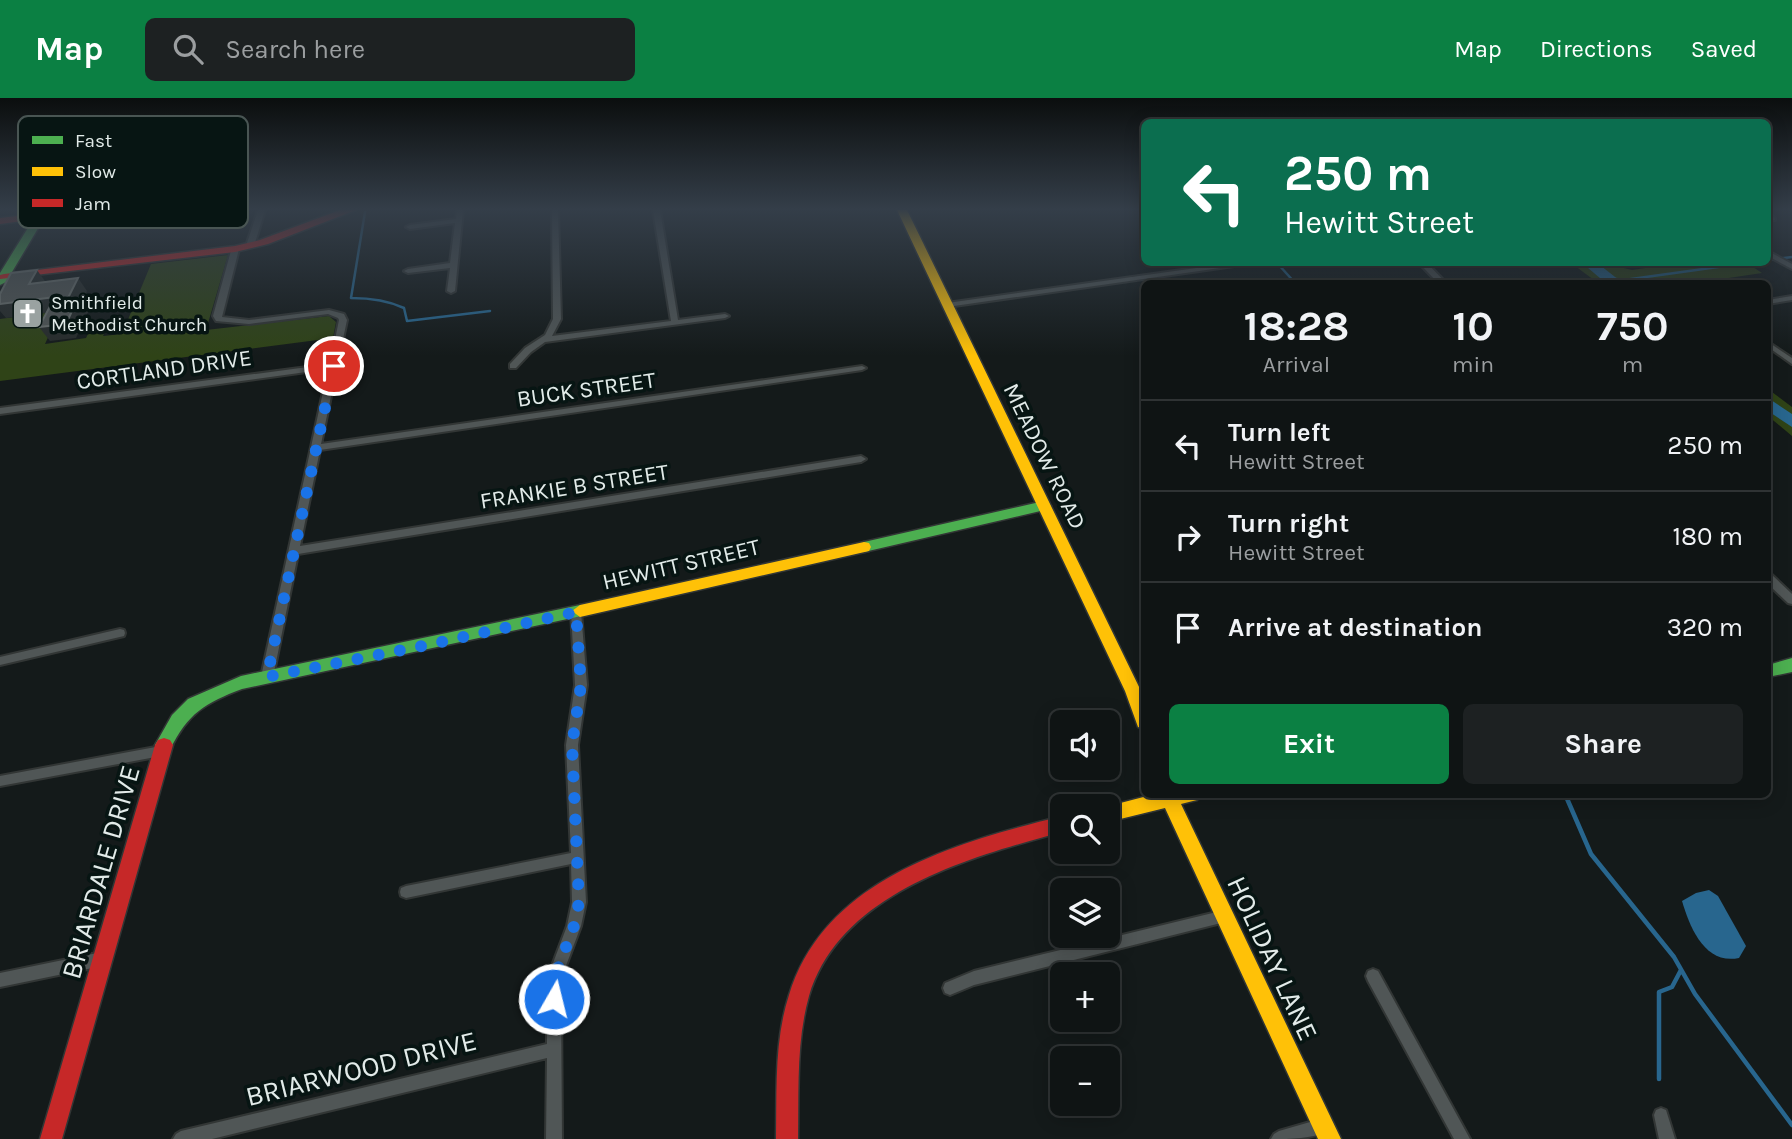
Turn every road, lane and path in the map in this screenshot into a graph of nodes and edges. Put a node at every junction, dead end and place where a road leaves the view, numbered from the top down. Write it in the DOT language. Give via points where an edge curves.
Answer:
graph roads {
  1 [pos="15,259"];
  2 [pos="158,259"];
  3 [pos="238,259"];
  4 [pos="455,259"];
  5 [pos="556,259"];
  6 [pos="664,259"];
  7 [pos="925,259"];
  8 [pos="454,265"];
  9 [pos="1237,266"];
  10 [pos="1425,266"];
  11 [pos="408,271"];
  12 [pos="2,280"];
  13 [pos="1159,280"];
  14 [pos="1440,280"];
  15 [pos="1141,282"];
  16 [pos="451,292"];
  17 [pos="1792,298"];
  18 [pos="1771,302"];
  19 [pos="947,305"];
  20 [pos="725,316"];
  21 [pos="675,323"];
  22 [pos="542,340"];
  23 [pos="1771,346"];
  24 [pos="1792,362"];
  25 [pos="334,366"];
  26 [pos="513,366"];
  27 [pos="862,368"];
  28 [pos="0,411"];
  29 [pos="316,447"];
  30 [pos="861,459"];
  31 [pos="1044,506"];
  32 [pos="293,551"];
  33 [pos="1771,581"];
  34 [pos="1792,600"];
  35 [pos="576,612"];
  36 [pos="120,633"];
  37 [pos="0,661"];
  38 [pos="1792,665"];
  39 [pos="1771,670"];
  40 [pos="267,677"];
  41 [pos="1141,714"];
  42 [pos="161,751"];
  43 [pos="0,781"];
  44 [pos="1164,798"];
  45 [pos="1168,798"];
  46 [pos="1120,811"];
  47 [pos="1050,827"];
  48 [pos="577,857"];
  49 [pos="406,892"];
  50 [pos="1225,916"];
  51 [pos="102,959"];
  52 [pos="1373,976"];
  53 [pos="0,980"];
  54 [pos="950,988"];
  55 [pos="554,1049"];
  56 [pos="1661,1115"];
  57 [pos="1327,1133"];
  58 [pos="51,1139"];
  59 [pos="181,1139"];
  60 [pos="554,1139"];
  61 [pos="787,1139"];
  62 [pos="1279,1139"];
  63 [pos="1462,1139"];
  64 [pos="1667,1139"];
  1 -- 12 [label="street"];
  2 -- 12 [label="street"];
  3 -- 25 [label="street" via="219,303 219,319 238,323 336,314 343,320"];
  4 -- 8 [label="street"];
  5 -- 22 [label="street" via="557,319"];
  6 -- 21 [label="street"];
  7 -- 19 [label="street, MEADOW ROAD"];
  8 -- 11 [label="street"];
  8 -- 16 [label="street"];
  9 -- 13 [label="street"];
  10 -- 14 [label="street"];
  15 -- 19 [label="street"];
  17 -- 18 [label="street"];
  19 -- 31 [label="street, MEADOW ROAD"];
  20 -- 21 [label="street"];
  21 -- 22 [label="street"];
  22 -- 26 [label="street"];
  23 -- 24 [label="street"];
  25 -- 28 [label="street, CORTLAND DRIVE"];
  25 -- 29 [label="street"];
  27 -- 29 [label="street, BUCK STREET"];
  29 -- 32 [label="street"];
  30 -- 32 [label="street, FRANKIE B STREET"];
  31 -- 35 [label="street, HEWITT STREET"];
  31 -- 41 [label="street, MEADOW ROAD"];
  32 -- 40 [label="street"];
  33 -- 34 [label="street"];
  35 -- 40 [label="street, HEWITT STREET"];
  35 -- 48 [label="street" via="581,685 572,745"];
  36 -- 37 [label="street"];
  38 -- 39 [label="street"];
  40 -- 42 [label="street, BRIARDALE DRIVE" via="196,700 174,722"];
  42 -- 43 [label="street"];
  42 -- 51 [label="street, BRIARDALE DRIVE"];
  44 -- 46 [label="street"];
  45 -- 50 [label="street, HOLIDAY LANE"];
  47 -- 61 [label="street" via="949,857 870,902 839,927 806,977 797,1008"];
  48 -- 49 [label="street"];
  48 -- 55 [label="street" via="579,902 557,971"];
  50 -- 54 [label="street" via="974,978"];
  50 -- 57 [label="street, HOLIDAY LANE"];
  51 -- 53 [label="street"];
  51 -- 58 [label="street, BRIARDALE DRIVE"];
  52 -- 63 [label="street"];
  55 -- 59 [label="street, BRIARWOOD DRIVE"];
  55 -- 60 [label="street"];
  56 -- 64 [label="street"];
  57 -- 62 [label="street"];
}
